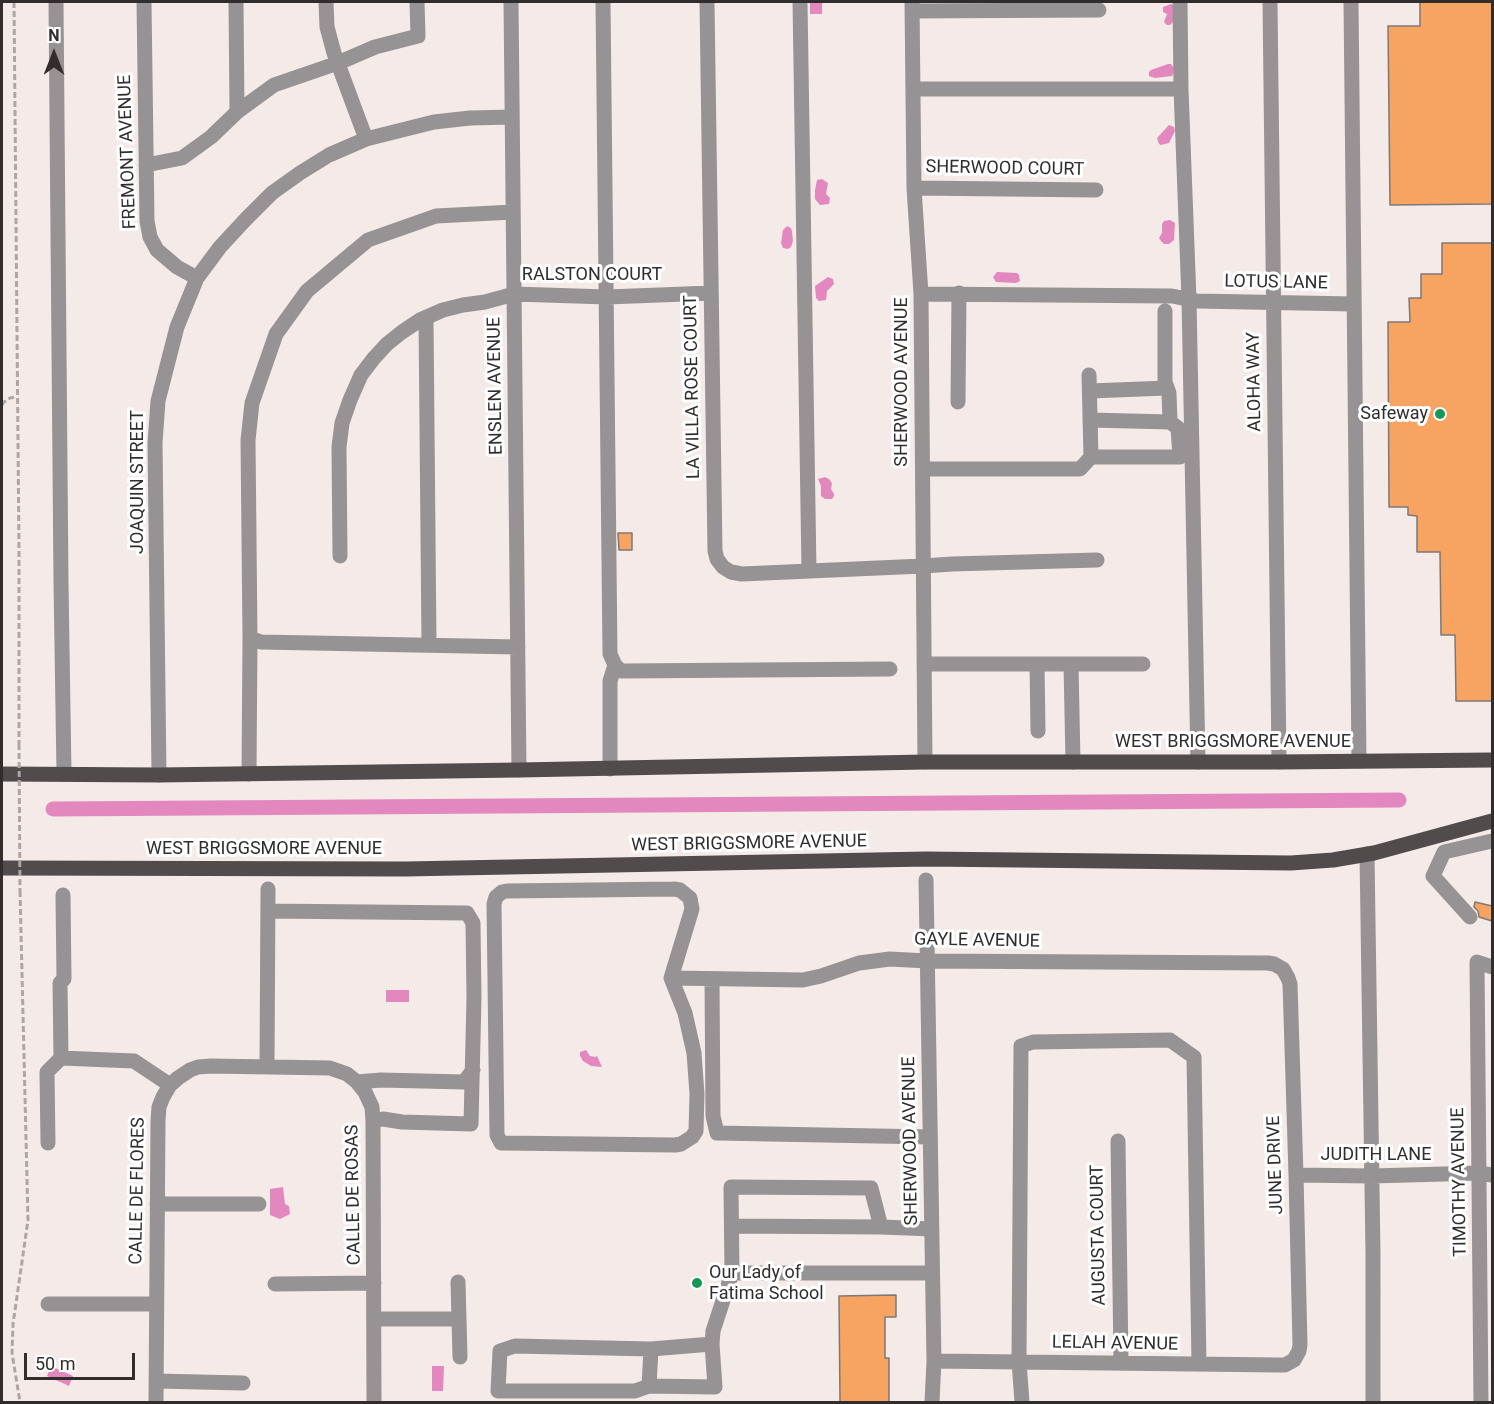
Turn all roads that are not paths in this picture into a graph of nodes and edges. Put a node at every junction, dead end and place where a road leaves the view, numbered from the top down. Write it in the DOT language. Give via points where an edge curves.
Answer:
graph roads {
  1 [pos="56,2"];
  2 [pos="144,2"];
  3 [pos="236,2"];
  4 [pos="326,2"];
  5 [pos="417,2"];
  6 [pos="511,2"];
  7 [pos="603,2"];
  8 [pos="707,2"];
  9 [pos="800,2"];
  10 [pos="1180,2"];
  11 [pos="1270,2"];
  12 [pos="1351,2"];
  13 [pos="912,6"];
  14 [pos="1100,10"];
  15 [pos="338,63"];
  16 [pos="913,89"];
  17 [pos="1181,89"];
  18 [pos="237,112"];
  19 [pos="512,117"];
  20 [pos="366,139"];
  21 [pos="146,165"];
  22 [pos="914,188"];
  23 [pos="1096,190"];
  24 [pos="513,212"];
  25 [pos="196,278"];
  26 [pos="711,293"];
  27 [pos="959,293"];
  28 [pos="514,294"];
  29 [pos="921,294"];
  30 [pos="606,297"];
  31 [pos="1193,300"];
  32 [pos="1273,303"];
  33 [pos="1353,304"];
  34 [pos="1165,312"];
  35 [pos="426,318"];
  36 [pos="1089,375"];
  37 [pos="1167,388"];
  38 [pos="1089,391"];
  39 [pos="958,402"];
  40 [pos="1090,420"];
  41 [pos="1170,422"];
  42 [pos="1091,457"];
  43 [pos="923,469"];
  44 [pos="340,556"];
  45 [pos="1097,560"];
  46 [pos="923,566"];
  47 [pos="809,571"];
  48 [pos="250,638"];
  49 [pos="429,645"];
  50 [pos="518,646"];
  51 [pos="924,664"];
  52 [pos="1036,664"];
  53 [pos="1071,664"];
  54 [pos="1143,664"];
  55 [pos="615,665"];
  56 [pos="890,669"];
  57 [pos="1038,731"];
  58 [pos="1492,760"];
  59 [pos="1359,761"];
  60 [pos="925,762"];
  61 [pos="1073,762"];
  62 [pos="1198,762"];
  63 [pos="1279,762"];
  64 [pos="610,768"];
  65 [pos="519,770"];
  66 [pos="2,774"];
  67 [pos="64,774"];
  68 [pos="249,774"];
  69 [pos="159,775"];
  70 [pos="1492,821"];
  71 [pos="1492,841"];
  72 [pos="1367,854"];
  73 [pos="2,868"];
  74 [pos="926,880"];
  75 [pos="268,889"];
  76 [pos="63,895"];
  77 [pos="268,910"];
  78 [pos="1470,917"];
  79 [pos="927,961"];
  80 [pos="1492,968"];
  81 [pos="1283,969"];
  82 [pos="671,978"];
  83 [pos="712,979"];
  84 [pos="61,1058"];
  85 [pos="267,1066"];
  86 [pos="473,1071"];
  87 [pos="357,1082"];
  88 [pos="170,1085"];
  89 [pos="373,1121"];
  90 [pos="930,1137"];
  91 [pos="1118,1141"];
  92 [pos="48,1143"];
  93 [pos="1486,1174"];
  94 [pos="1296,1175"];
  95 [pos="1372,1176"];
  96 [pos="157,1204"];
  97 [pos="259,1204"];
  98 [pos="732,1226"];
  99 [pos="881,1227"];
  100 [pos="932,1229"];
  101 [pos="732,1273"];
  102 [pos="932,1273"];
  103 [pos="458,1282"];
  104 [pos="374,1283"];
  105 [pos="275,1284"];
  106 [pos="48,1304"];
  107 [pos="156,1304"];
  108 [pos="374,1319"];
  109 [pos="459,1319"];
  110 [pos="712,1344"];
  111 [pos="651,1349"];
  112 [pos="459,1357"];
  113 [pos="1294,1359"];
  114 [pos="934,1361"];
  115 [pos="1019,1362"];
  116 [pos="1121,1363"];
  117 [pos="1200,1364"];
  118 [pos="156,1381"];
  119 [pos="243,1383"];
  120 [pos="649,1386"];
  121 [pos="156,1402"];
  122 [pos="374,1402"];
  123 [pos="932,1402"];
  124 [pos="1022,1402"];
  125 [pos="1373,1402"];
  126 [pos="1481,1402"];
  1 -- 67 [label="street"];
  2 -- 21 [label="street, FREMONT AVENUE"];
  3 -- 18 [label="street"];
  4 -- 15 [label="street" via="327,27"];
  5 -- 15 [label="street" via="418,36 375,47"];
  6 -- 19 [label="street, ENSLEN AVENUE"];
  7 -- 30 [label="street"];
  8 -- 26 [label="street, LA VILLA ROSE COURT"];
  9 -- 47 [label="street"];
  10 -- 17 [label="street"];
  11 -- 32 [label="street, ALOHA WAY"];
  12 -- 33 [label="street"];
  13 -- 14 [label="street"];
  13 -- 16 [label="street, SHERWOOD AVENUE"];
  15 -- 18 [label="street" via="274,85"];
  15 -- 20 [label="street"];
  16 -- 17 [label="street"];
  16 -- 22 [label="street, SHERWOOD AVENUE"];
  17 -- 31 [label="street"];
  18 -- 21 [label="street" via="182,158"];
  19 -- 20 [label="street, JOAQUIN STREET" via="434,122"];
  19 -- 24 [label="street, ENSLEN AVENUE"];
  20 -- 25 [label="street, JOAQUIN STREET" via="329,156 272,194"];
  21 -- 25 [label="street, FREMONT AVENUE" via="150,237 157,250"];
  22 -- 23 [label="street, SHERWOOD COURT"];
  22 -- 29 [label="street, SHERWOOD AVENUE"];
  24 -- 28 [label="street, ENSLEN AVENUE"];
  24 -- 48 [label="street" via="436,216 368,240 307,291 276,334 252,403 248,440"];
  25 -- 69 [label="street, JOAQUIN STREET" via="177,327 158,401 155,442"];
  26 -- 30 [label="street, RALSTON COURT"];
  26 -- 47 [label="street, LA VILLA ROSE COURT" via="717,559 723,567 742,574"];
  27 -- 29 [label="street, LOTUS LANE"];
  27 -- 31 [label="street, LOTUS LANE" via="1172,296"];
  27 -- 39 [label="street"];
  28 -- 30 [label="street, RALSTON COURT"];
  28 -- 35 [label="street, RALSTON COURT" via="443,310"];
  28 -- 50 [label="street, ENSLEN AVENUE"];
  29 -- 43 [label="street, SHERWOOD AVENUE"];
  30 -- 55 [label="street" via="610,654"];
  31 -- 32 [label="street, LOTUS LANE"];
  31 -- 62 [label="street"];
  32 -- 33 [label="street, LOTUS LANE"];
  32 -- 63 [label="street, ALOHA WAY"];
  33 -- 59 [label="street"];
  34 -- 37 [label="street"];
  35 -- 44 [label="street, RALSTON COURT" via="402,332 374,358 350,400 339,447"];
  35 -- 49 [label="street"];
  36 -- 38 [label="street"];
  37 -- 38 [label="street"];
  37 -- 41 [label="street"];
  38 -- 40 [label="street"];
  40 -- 41 [label="street"];
  40 -- 42 [label="street"];
  41 -- 42 [label="street" via="1178,428 1180,458"];
  42 -- 43 [label="street" via="1080,469"];
  43 -- 46 [label="street, SHERWOOD AVENUE"];
  45 -- 46 [label="street, LA VILLA ROSE COURT"];
  46 -- 47 [label="street, LA VILLA ROSE COURT"];
  46 -- 51 [label="street, SHERWOOD AVENUE"];
  48 -- 49 [label="street" via="261,642"];
  48 -- 68 [label="street"];
  49 -- 50 [label="street"];
  50 -- 65 [label="street, ENSLEN AVENUE"];
  51 -- 52 [label="street"];
  51 -- 60 [label="street, SHERWOOD AVENUE"];
  52 -- 53 [label="street"];
  52 -- 57 [label="street"];
  53 -- 54 [label="street"];
  53 -- 61 [label="street"];
  55 -- 56 [label="street" via="621,671"];
  55 -- 64 [label="street" via="610,681"];
  58 -- 59 [label="main road, WEST BRIGGSMORE AVENUE"];
  59 -- 63 [label="main road, WEST BRIGGSMORE AVENUE"];
  60 -- 61 [label="main road, WEST BRIGGSMORE AVENUE"];
  60 -- 64 [label="main road, WEST BRIGGSMORE AVENUE"];
  61 -- 62 [label="main road, WEST BRIGGSMORE AVENUE"];
  62 -- 63 [label="main road, WEST BRIGGSMORE AVENUE"];
  64 -- 65 [label="main road, WEST BRIGGSMORE AVENUE"];
  65 -- 68 [label="main road, WEST BRIGGSMORE AVENUE"];
  66 -- 67 [label="main road, WEST BRIGGSMORE AVENUE"];
  67 -- 69 [label="main road, WEST BRIGGSMORE AVENUE"];
  68 -- 69 [label="main road, WEST BRIGGSMORE AVENUE"];
  70 -- 72 [label="main road, WEST BRIGGSMORE AVENUE"];
  71 -- 78 [label="street" via="1444,852 1433,876"];
  72 -- 73 [label="main road, WEST BRIGGSMORE AVENUE" via="1291,863 926,859 405,869"];
  72 -- 95 [label="street"];
  74 -- 79 [label="street, SHERWOOD AVENUE"];
  75 -- 77 [label="street"];
  76 -- 84 [label="street"];
  77 -- 85 [label="street"];
  77 -- 86 [label="street" via="467,913 472,923"];
  79 -- 81 [label="street, GAYLE AVENUE" via="1268,963"];
  79 -- 83 [label="street, GAYLE AVENUE" via="890,958 803,980"];
  79 -- 90 [label="street, SHERWOOD AVENUE"];
  80 -- 93 [label="street, TIMOTHY AVENUE" via="1477,962"];
  81 -- 94 [label="street, JUNE DRIVE" via="1290,984"];
  82 -- 82 [label="street" via="685,1013 694,1053 697,1094 696,1131 692,1137 675,1145 501,1143 496,1135 494,900 498,894 680,891 690,898 692,909"];
  82 -- 83 [label="street, GAYLE AVENUE"];
  83 -- 90 [label="street" via="713,1116 717,1133"];
  84 -- 88 [label="street" via="134,1061"];
  84 -- 92 [label="street" via="47,1072"];
  85 -- 87 [label="street" via="330,1068"];
  85 -- 88 [label="street" via="198,1067"];
  86 -- 87 [label="street" via="464,1083"];
  86 -- 89 [label="street" via="471,1124"];
  87 -- 89 [label="street, CALLE DE ROSAS" via="372,1107"];
  88 -- 96 [label="street, CALLE DE FLORES" via="159,1107"];
  89 -- 104 [label="street, CALLE DE ROSAS"];
  90 -- 100 [label="street, SHERWOOD AVENUE"];
  91 -- 116 [label="street, AUGUSTA COURT"];
  93 -- 95 [label="street, JUDITH LANE"];
  93 -- 126 [label="street, TIMOTHY AVENUE"];
  94 -- 95 [label="street, JUDITH LANE"];
  94 -- 113 [label="street, JUNE DRIVE" via="1300,1345"];
  95 -- 125 [label="street"];
  96 -- 97 [label="street"];
  96 -- 107 [label="street, CALLE DE FLORES"];
  98 -- 99 [label="street"];
  98 -- 99 [label="street" via="732,1187 871,1188"];
  98 -- 101 [label="street"];
  99 -- 100 [label="street"];
  100 -- 102 [label="street, SHERWOOD AVENUE"];
  101 -- 102 [label="street"];
  101 -- 110 [label="street"];
  102 -- 114 [label="street, SHERWOOD AVENUE"];
  103 -- 109 [label="street"];
  104 -- 105 [label="street"];
  104 -- 108 [label="street, CALLE DE ROSAS"];
  106 -- 107 [label="street"];
  107 -- 118 [label="street, CALLE DE FLORES"];
  108 -- 109 [label="street"];
  108 -- 122 [label="street, CALLE DE ROSAS"];
  109 -- 112 [label="street"];
  110 -- 111 [label="street"];
  110 -- 120 [label="street" via="715,1387"];
  111 -- 120 [label="street"];
  111 -- 120 [label="street" via="515,1346 500,1351 498,1391 635,1391"];
  113 -- 117 [label="street, LELAH AVENUE" via="1285,1365"];
  114 -- 115 [label="street, LELAH AVENUE"];
  114 -- 123 [label="street, SHERWOOD AVENUE"];
  115 -- 116 [label="street, LELAH AVENUE"];
  115 -- 117 [label="street" via="1021,1046 1033,1042 1170,1040 1194,1057"];
  115 -- 124 [label="street"];
  116 -- 117 [label="street, LELAH AVENUE"];
  118 -- 119 [label="street"];
  118 -- 121 [label="street, CALLE DE FLORES"];
}
